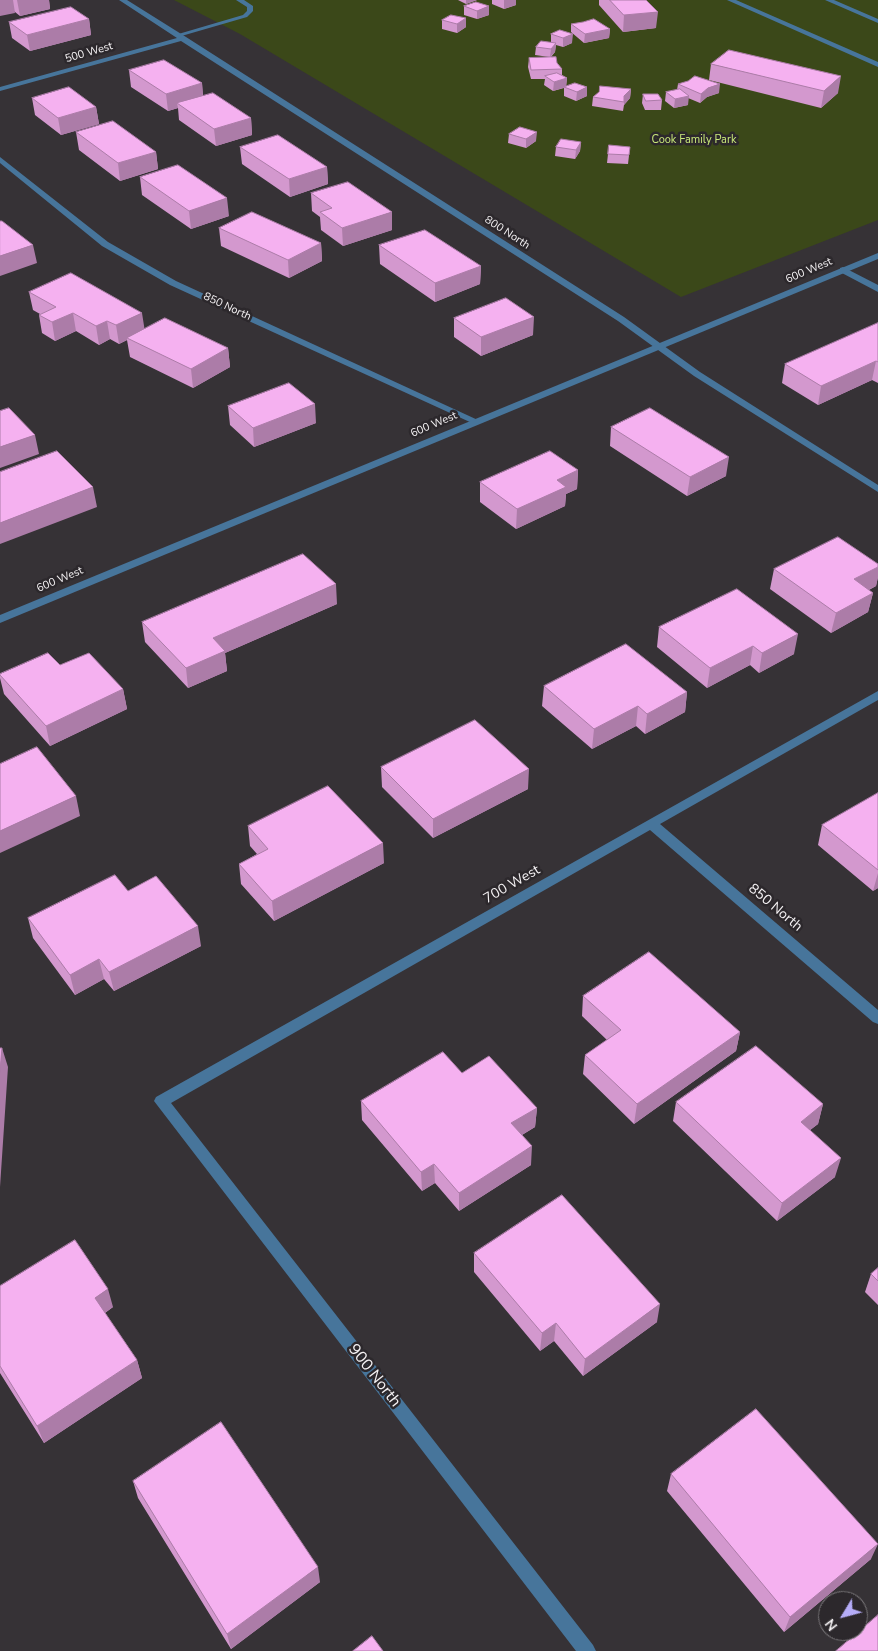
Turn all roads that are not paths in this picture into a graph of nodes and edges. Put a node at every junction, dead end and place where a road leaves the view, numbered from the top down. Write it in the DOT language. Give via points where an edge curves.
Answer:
graph roads {
  1 [pos="122,0"];
  2 [pos="239,0"];
  3 [pos="730,0"];
  4 [pos="828,0"];
  5 [pos="878,21"];
  6 [pos="181,36"];
  7 [pos="878,65"];
  8 [pos="0,89"];
  9 [pos="0,159"];
  10 [pos="878,256"];
  11 [pos="843,270"];
  12 [pos="878,289"];
  13 [pos="659,347"];
  14 [pos="475,421"];
  15 [pos="878,489"];
  16 [pos="0,619"];
  17 [pos="878,695"];
  18 [pos="651,824"];
  19 [pos="878,1018"];
  20 [pos="161,1101"];
  21 [pos="586,1651"];
  1 -- 6 [label="street, 800 North"];
  2 -- 6 [label="street, 500 West" via="250,6 245,16"];
  3 -- 7 [label="street"];
  4 -- 5 [label="street"];
  6 -- 8 [label="street, 500 West"];
  6 -- 13 [label="street, 800 North" via="621,319"];
  9 -- 14 [label="street, 850 North" via="105,244 173,282"];
  10 -- 11 [label="street, 600 West"];
  11 -- 12 [label="street"];
  11 -- 13 [label="street, 600 West"];
  13 -- 14 [label="street, 600 West"];
  13 -- 15 [label="street, 800 North"];
  14 -- 16 [label="street, 600 West"];
  17 -- 18 [label="street, 700 West"];
  18 -- 19 [label="street, 850 North"];
  18 -- 20 [label="street, 700 West"];
  20 -- 21 [label="street, 900 North"];
}
